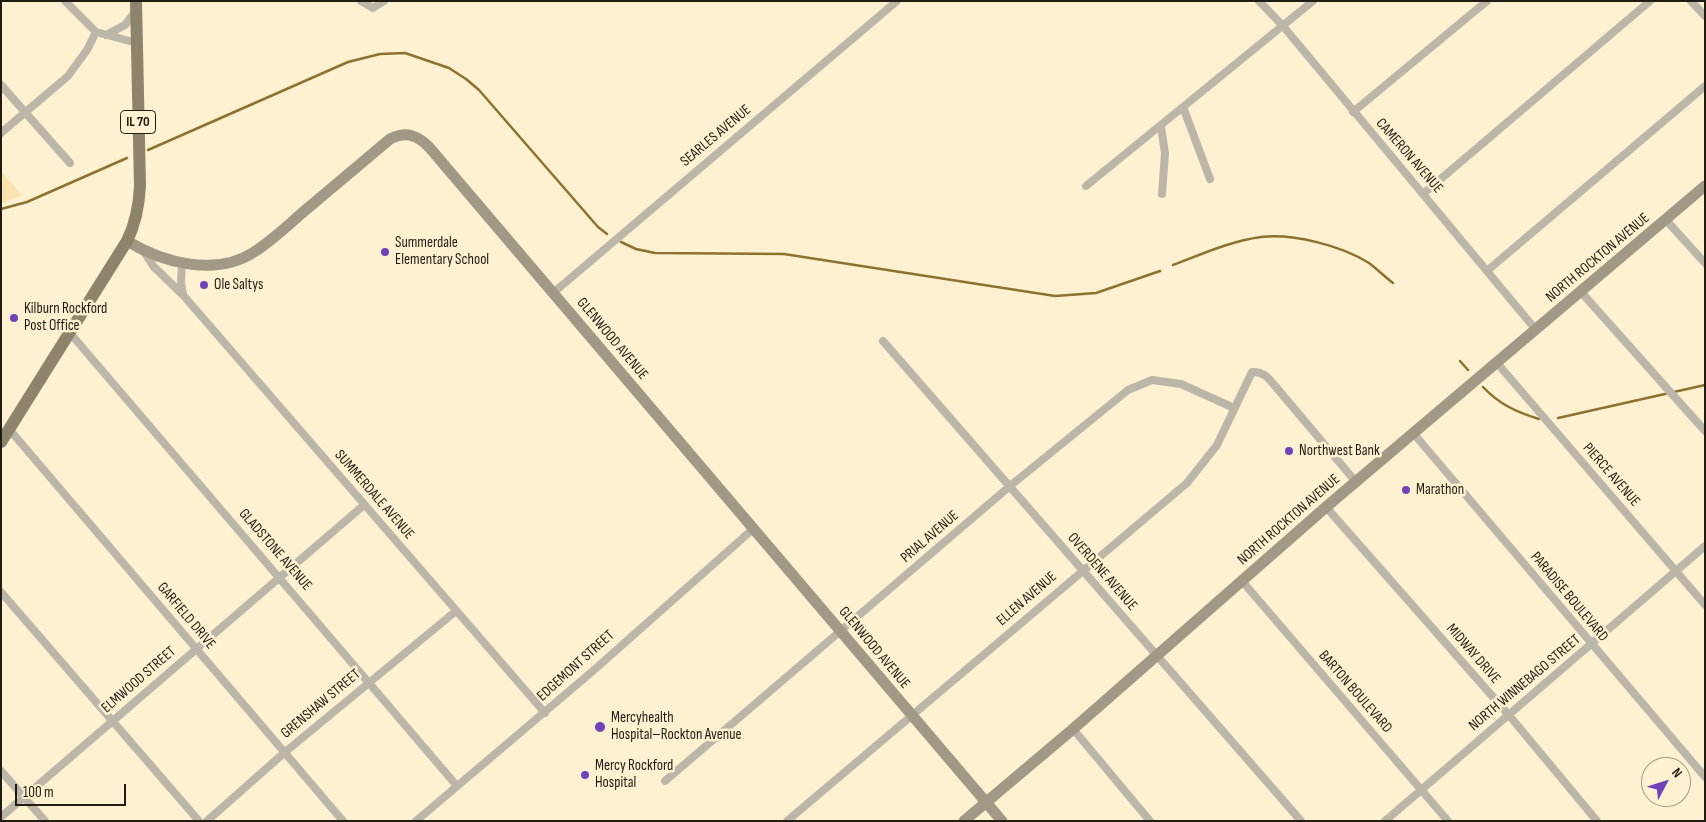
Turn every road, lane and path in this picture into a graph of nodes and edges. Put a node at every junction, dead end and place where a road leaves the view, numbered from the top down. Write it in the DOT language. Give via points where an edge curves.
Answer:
graph roads {
  1 [pos="64,1"];
  2 [pos="361,1"];
  3 [pos="384,1"];
  4 [pos="897,1"];
  5 [pos="1259,1"];
  6 [pos="1313,1"];
  7 [pos="1487,1"];
  8 [pos="1650,1"];
  9 [pos="1692,1"];
  10 [pos="136,6"];
  11 [pos="1705,16"];
  12 [pos="1283,26"];
  13 [pos="96,32"];
  14 [pos="106,35"];
  15 [pos="136,43"];
  16 [pos="1,85"];
  17 [pos="1705,86"];
  18 [pos="1183,107"];
  19 [pos="1353,112"];
  20 [pos="25,113"];
  21 [pos="1161,127"];
  22 [pos="1,133"];
  23 [pos="70,163"];
  24 [pos="1210,179"];
  25 [pos="1086,186"];
  26 [pos="1705,186"];
  27 [pos="1162,194"];
  28 [pos="1423,194"];
  29 [pos="1666,220"];
  30 [pos="127,242"];
  31 [pos="144,252"];
  32 [pos="182,263"];
  33 [pos="1705,264"];
  34 [pos="1488,270"];
  35 [pos="1581,292"];
  36 [pos="553,293"];
  37 [pos="183,295"];
  38 [pos="1536,330"];
  39 [pos="70,333"];
  40 [pos="883,341"];
  41 [pos="1497,363"];
  42 [pos="1234,408"];
  43 [pos="9,429"];
  44 [pos="1705,432"];
  45 [pos="1414,434"];
  46 [pos="1,442"];
  47 [pos="1356,482"];
  48 [pos="1010,486"];
  49 [pos="364,505"];
  50 [pos="1326,507"];
  51 [pos="753,529"];
  52 [pos="1705,546"];
  53 [pos="1082,570"];
  54 [pos="1675,571"];
  55 [pos="280,577"];
  56 [pos="1242,582"];
  57 [pos="1,592"];
  58 [pos="1705,605"];
  59 [pos="456,611"];
  60 [pos="841,631"];
  61 [pos="1592,644"];
  62 [pos="196,649"];
  63 [pos="1157,655"];
  64 [pos="369,682"];
  65 [pos="545,713"];
  66 [pos="1508,714"];
  67 [pos="912,716"];
  68 [pos="112,721"];
  69 [pos="1073,729"];
  70 [pos="284,752"];
  71 [pos="1,771"];
  72 [pos="1705,777"];
  73 [pos="665,781"];
  74 [pos="457,786"];
  75 [pos="1421,789"];
  76 [pos="24,797"];
  77 [pos="985,803"];
  78 [pos="1,817"];
  79 [pos="45,821"];
  80 [pos="199,821"];
  81 [pos="207,821"];
  82 [pos="343,821"];
  83 [pos="416,821"];
  84 [pos="787,821"];
  85 [pos="964,821"];
  86 [pos="1002,821"];
  87 [pos="1150,821"];
  88 [pos="1301,821"];
  89 [pos="1385,821"];
  90 [pos="1448,821"];
  91 [pos="1597,821"];
  1 -- 13 [label="street"];
  2 -- 3 [label="street" via="370,8"];
  4 -- 36 [label="street, SEARLES AVENUE"];
  5 -- 12 [label="street, CAMERON AVENUE"];
  6 -- 12 [label="street"];
  7 -- 19 [label="street"];
  8 -- 28 [label="street"];
  9 -- 11 [label="street"];
  10 -- 14 [label="street" via="125,25"];
  10 -- 15 [label="main road, IL 70"];
  12 -- 18 [label="street"];
  12 -- 19 [label="street, CAMERON AVENUE"];
  13 -- 14 [label="street"];
  13 -- 20 [label="street" via="77,66"];
  14 -- 15 [label="street"];
  15 -- 30 [label="main road, IL 70" via="139,200 134,227"];
  16 -- 20 [label="street"];
  17 -- 34 [label="street"];
  18 -- 21 [label="street"];
  18 -- 24 [label="street"];
  19 -- 28 [label="street, CAMERON AVENUE"];
  20 -- 22 [label="street"];
  20 -- 23 [label="street"];
  21 -- 25 [label="street"];
  21 -- 27 [label="street" via="1164,153"];
  26 -- 29 [label="street, NORTH ROCKTON AVENUE"];
  28 -- 34 [label="street, CAMERON AVENUE"];
  29 -- 33 [label="street"];
  29 -- 35 [label="street, NORTH ROCKTON AVENUE"];
  30 -- 31 [label="street, GLENWOOD AVENUE"];
  30 -- 39 [label="main road, IL 70"];
  31 -- 32 [label="street, GLENWOOD AVENUE"];
  31 -- 37 [label="street, SUMMERDALE AVENUE" via="154,267"];
  32 -- 36 [label="street, GLENWOOD AVENUE" via="215,264 254,252 390,139 409,134 429,148"];
  32 -- 37 [label="street"];
  34 -- 38 [label="street, CAMERON AVENUE"];
  35 -- 38 [label="street, NORTH ROCKTON AVENUE"];
  35 -- 44 [label="street"];
  36 -- 51 [label="street, GLENWOOD AVENUE"];
  37 -- 49 [label="street, SUMMERDALE AVENUE"];
  38 -- 41 [label="street, NORTH ROCKTON AVENUE"];
  39 -- 43 [label="main road, IL 70"];
  39 -- 55 [label="street, GLADSTONE AVENUE"];
  40 -- 48 [label="street, OVERDENE AVENUE"];
  41 -- 45 [label="street, NORTH ROCKTON AVENUE"];
  41 -- 54 [label="street, PIERCE AVENUE"];
  42 -- 47 [label="street, ELLEN AVENUE" via="1252,372 1264,374"];
  42 -- 48 [label="street, PRIAL AVENUE" via="1181,384 1152,380 1128,390"];
  42 -- 53 [label="street, ELLEN AVENUE" via="1217,446 1187,483"];
  43 -- 46 [label="main road, IL 70"];
  43 -- 62 [label="street, GARFIELD DRIVE"];
  45 -- 47 [label="street, NORTH ROCKTON AVENUE"];
  45 -- 61 [label="street, PARADISE BOULEVARD"];
  47 -- 50 [label="street, NORTH ROCKTON AVENUE"];
  48 -- 53 [label="street, OVERDENE AVENUE"];
  48 -- 60 [label="street, PRIAL AVENUE"];
  49 -- 55 [label="street, ELMWOOD STREET"];
  49 -- 59 [label="street, SUMMERDALE AVENUE"];
  50 -- 56 [label="street, NORTH ROCKTON AVENUE"];
  50 -- 66 [label="street, MIDWAY DRIVE"];
  51 -- 60 [label="street, GLENWOOD AVENUE"];
  51 -- 65 [label="street, EDGEMONT STREET"];
  52 -- 54 [label="street, NORTH WINNEBAGO STREET"];
  53 -- 63 [label="street, OVERDENE AVENUE"];
  53 -- 67 [label="street, ELLEN AVENUE"];
  54 -- 58 [label="street, PIERCE AVENUE"];
  54 -- 61 [label="street, NORTH WINNEBAGO STREET"];
  55 -- 62 [label="street, ELMWOOD STREET"];
  55 -- 64 [label="street, GLADSTONE AVENUE"];
  56 -- 63 [label="street, NORTH ROCKTON AVENUE"];
  56 -- 75 [label="street, BARTON BOULEVARD"];
  57 -- 68 [label="street"];
  59 -- 64 [label="street, GRENSHAW STREET"];
  59 -- 65 [label="street, SUMMERDALE AVENUE"];
  60 -- 67 [label="street, GLENWOOD AVENUE"];
  60 -- 73 [label="street, PRIAL AVENUE"];
  61 -- 66 [label="street, NORTH WINNEBAGO STREET"];
  61 -- 72 [label="street, PARADISE BOULEVARD"];
  62 -- 68 [label="street, ELMWOOD STREET"];
  62 -- 70 [label="street, GARFIELD DRIVE"];
  63 -- 69 [label="street, NORTH ROCKTON AVENUE"];
  63 -- 88 [label="street, OVERDENE AVENUE"];
  64 -- 70 [label="street, GRENSHAW STREET"];
  64 -- 74 [label="street, GLADSTONE AVENUE"];
  65 -- 74 [label="street, EDGEMONT STREET"];
  66 -- 75 [label="street, NORTH WINNEBAGO STREET"];
  66 -- 91 [label="street, MIDWAY DRIVE"];
  67 -- 77 [label="street, GLENWOOD AVENUE"];
  67 -- 84 [label="street, ELLEN AVENUE"];
  68 -- 76 [label="street, ELMWOOD STREET"];
  68 -- 80 [label="street"];
  69 -- 77 [label="street, NORTH ROCKTON AVENUE"];
  69 -- 87 [label="street"];
  70 -- 81 [label="street, GRENSHAW STREET"];
  70 -- 82 [label="street, GARFIELD DRIVE"];
  71 -- 76 [label="street"];
  74 -- 83 [label="street, EDGEMONT STREET"];
  75 -- 89 [label="street, NORTH WINNEBAGO STREET"];
  75 -- 90 [label="street, BARTON BOULEVARD"];
  76 -- 78 [label="street, ELMWOOD STREET"];
  76 -- 79 [label="street"];
  77 -- 85 [label="street, NORTH ROCKTON AVENUE"];
  77 -- 86 [label="street, GLENWOOD AVENUE"];
}
